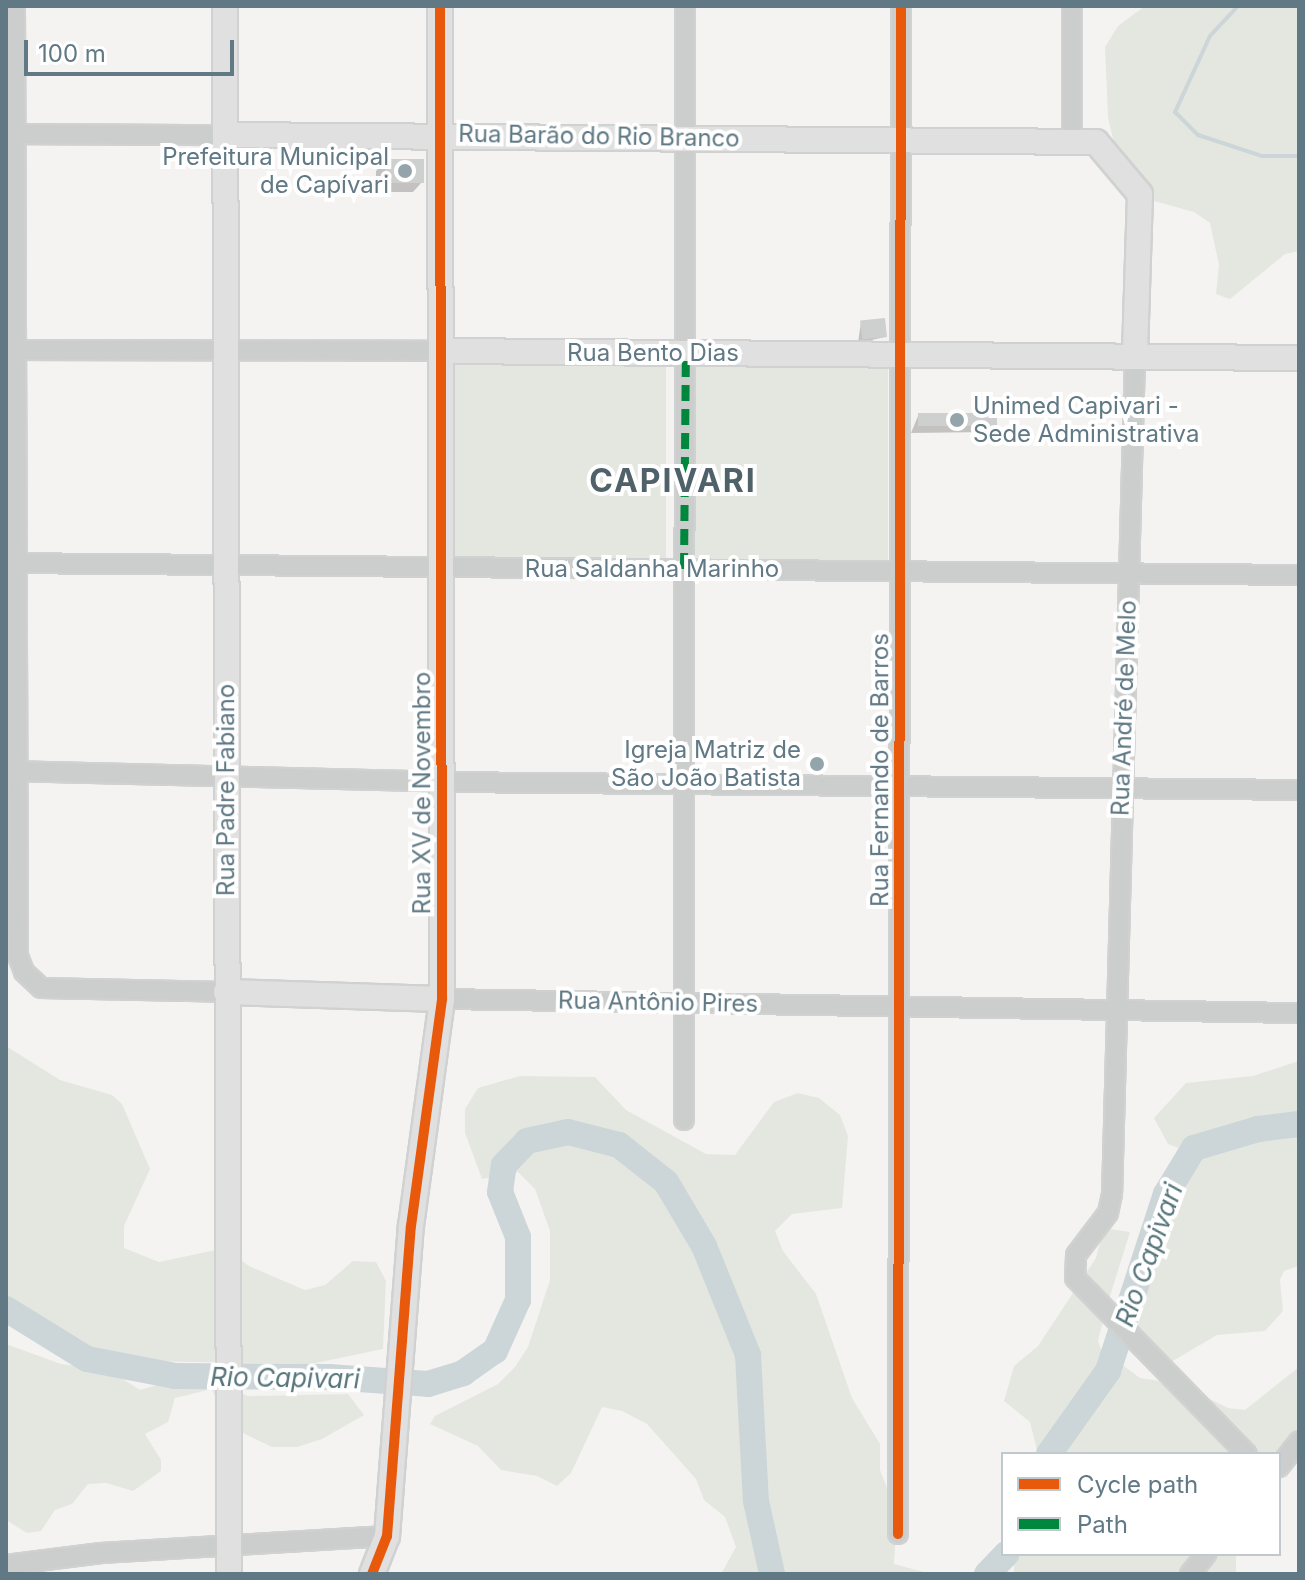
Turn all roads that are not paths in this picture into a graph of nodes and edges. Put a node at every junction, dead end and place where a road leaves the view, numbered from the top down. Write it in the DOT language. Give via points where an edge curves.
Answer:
graph roads {
  1 [pos="15,6"];
  2 [pos="225,6"];
  3 [pos="440,6"];
  4 [pos="685,6"];
  5 [pos="901,6"];
  6 [pos="1072,6"];
  7 [pos="11,134"];
  8 [pos="225,135"];
  9 [pos="440,135"];
  10 [pos="685,137"];
  11 [pos="902,140"];
  12 [pos="1084,142"];
  13 [pos="11,350"];
  14 [pos="226,351"];
  15 [pos="442,351"];
  16 [pos="686,353"];
  17 [pos="903,355"];
  18 [pos="1135,357"];
  19 [pos="1299,358"];
  20 [pos="11,563"];
  21 [pos="226,566"];
  22 [pos="442,567"];
  23 [pos="684,569"];
  24 [pos="901,571"];
  25 [pos="1128,573"];
  26 [pos="1299,575"];
  27 [pos="9,773"];
  28 [pos="226,776"];
  29 [pos="442,782"];
  30 [pos="684,784"];
  31 [pos="900,786"];
  32 [pos="1121,788"];
  33 [pos="1299,790"];
  34 [pos="6,812"];
  35 [pos="17,831"];
  36 [pos="226,992"];
  37 [pos="442,999"];
  38 [pos="684,1003"];
  39 [pos="899,1006"];
  40 [pos="1116,1010"];
  41 [pos="1299,1013"];
  42 [pos="684,1120"];
  43 [pos="1299,1441"];
  44 [pos="1245,1452"];
  45 [pos="1281,1464"];
  46 [pos="898,1534"];
  47 [pos="387,1536"];
  48 [pos="229,1545"];
  49 [pos="101,1553"];
  50 [pos="1204,1556"];
  51 [pos="6,1565"];
  52 [pos="101,1574"];
  53 [pos="229,1574"];
  54 [pos="372,1574"];
  55 [pos="1190,1574"];
  1 -- 7 [label="street"];
  2 -- 8 [label="main road, Rua Padre Fabiano"];
  3 -- 9 [label="main road, Rua XV de Novembro"];
  4 -- 10 [label="street"];
  5 -- 11 [label="street, Rua Fernando de Barros"];
  6 -- 12 [label="street"];
  7 -- 8 [label="street, Rua Barão do Rio Branco"];
  7 -- 13 [label="street"];
  8 -- 9 [label="main road, Rua Barão do Rio Branco"];
  8 -- 14 [label="main road, Rua Padre Fabiano"];
  9 -- 10 [label="main road, Rua Barão do Rio Branco"];
  9 -- 15 [label="main road, Rua XV de Novembro"];
  10 -- 11 [label="main road, Rua Barão do Rio Branco"];
  10 -- 16 [label="street"];
  11 -- 12 [label="main road, Rua Barão do Rio Branco"];
  11 -- 17 [label="street, Rua Fernando de Barros"];
  12 -- 18 [label="main road, Rua André de Melo" via="1140,194"];
  13 -- 14 [label="street, Rua Bento Dias"];
  13 -- 20 [label="street"];
  14 -- 15 [label="street, Rua Bento Dias"];
  14 -- 21 [label="main road, Rua Padre Fabiano"];
  15 -- 16 [label="main road, Rua Bento Dias"];
  15 -- 22 [label="main road, Rua XV de Novembro"];
  16 -- 17 [label="main road, Rua Bento Dias"];
  16 -- 23 [label="street"];
  17 -- 18 [label="main road, Rua Bento Dias"];
  17 -- 24 [label="street, Rua Fernando de Barros"];
  18 -- 19 [label="main road, Rua Bento Dias"];
  18 -- 25 [label="street, Rua André de Melo"];
  20 -- 21 [label="street, Rua Saldanha Marinho"];
  20 -- 27 [label="street"];
  21 -- 22 [label="street, Rua Saldanha Marinho"];
  21 -- 28 [label="main road, Rua Padre Fabiano"];
  22 -- 23 [label="street, Rua Saldanha Marinho"];
  22 -- 29 [label="main road, Rua XV de Novembro"];
  23 -- 24 [label="street, Rua Saldanha Marinho"];
  23 -- 30 [label="street"];
  24 -- 25 [label="street, Rua Saldanha Marinho"];
  24 -- 31 [label="street, Rua Fernando de Barros"];
  25 -- 26 [label="street, Rua Saldanha Marinho"];
  25 -- 32 [label="street, Rua André de Melo"];
  27 -- 28 [label="street"];
  27 -- 35 [label="street"];
  28 -- 29 [label="street"];
  28 -- 36 [label="main road, Rua Padre Fabiano"];
  29 -- 30 [label="street"];
  29 -- 37 [label="main road, Rua XV de Novembro"];
  30 -- 31 [label="street"];
  30 -- 38 [label="street"];
  31 -- 32 [label="street"];
  31 -- 39 [label="street, Rua Fernando de Barros"];
  32 -- 33 [label="street"];
  32 -- 40 [label="street, Rua André de Melo"];
  34 -- 35 [label="street"];
  35 -- 36 [label="street, Rua Antônio Pires" via="18,956 24,972 41,988"];
  36 -- 37 [label="main road, Rua Antônio Pires"];
  36 -- 48 [label="main road, Rua Padre Fabiano"];
  37 -- 38 [label="street, Rua Antônio Pires"];
  37 -- 47 [label="main road, Rua XV de Novembro" via="403,1306"];
  38 -- 39 [label="street, Rua Antônio Pires"];
  38 -- 42 [label="street"];
  39 -- 40 [label="street, Rua Antônio Pires"];
  39 -- 46 [label="street, Rua Fernando de Barros"];
  40 -- 41 [label="street, Rua Antônio Pires"];
  40 -- 44 [label="street, Rua André de Melo" via="1112,1194 1108,1213 1076,1255 1075,1278"];
  43 -- 45 [label="street"];
  47 -- 48 [label="street"];
  47 -- 54 [label="main road, Rua XV de Novembro"];
  48 -- 49 [label="street"];
  48 -- 53 [label="main road, Rua Padre Fabiano"];
  49 -- 51 [label="street"];
  49 -- 52 [label="street"];
  50 -- 55 [label="street"];
}
